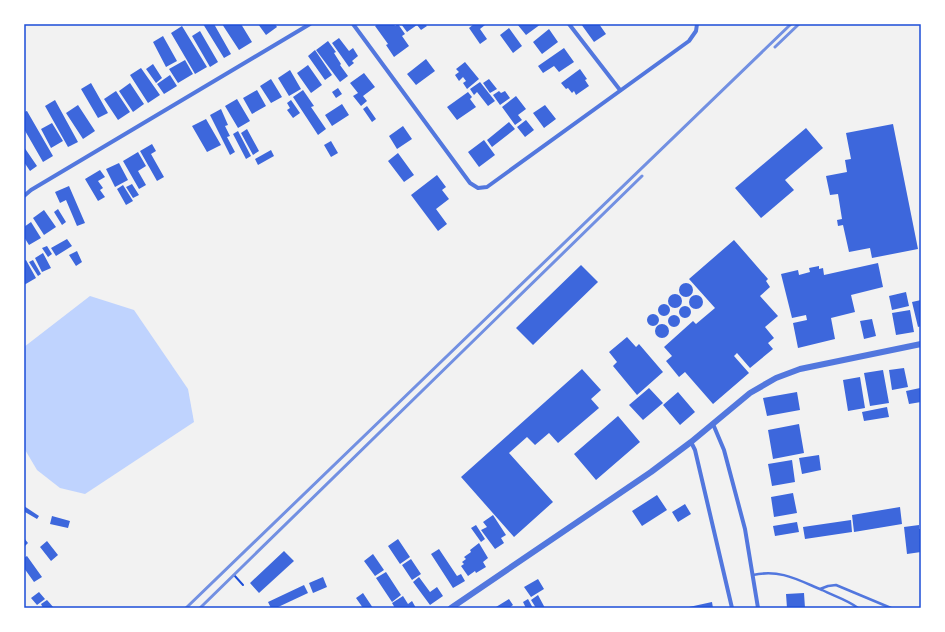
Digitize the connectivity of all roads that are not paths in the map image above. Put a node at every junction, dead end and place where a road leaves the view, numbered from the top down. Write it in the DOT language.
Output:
graph roads {
  1 [pos="310,24"];
  2 [pos="354,24"];
  3 [pos="569,24"];
  4 [pos="697,24"];
  5 [pos="620,90"];
  6 [pos="24,196"];
  7 [pos="921,344"];
  8 [pos="713,424"];
  9 [pos="691,442"];
  10 [pos="753,576"];
  11 [pos="820,589"];
  12 [pos="452,608"];
  13 [pos="732,608"];
  14 [pos="758,608"];
  15 [pos="858,608"];
  16 [pos="891,608"];
  1 -- 6 [label="street"];
  2 -- 5 [label="street"];
  3 -- 5 [label="street"];
  4 -- 5 [label="street"];
  7 -- 8 [label="street"];
  8 -- 9 [label="street"];
  8 -- 10 [label="street"];
  9 -- 12 [label="street"];
  9 -- 13 [label="street"];
  10 -- 11 [label="lane"];
  10 -- 14 [label="street"];
  11 -- 15 [label="lane"];
  11 -- 16 [label="lane"];
}
